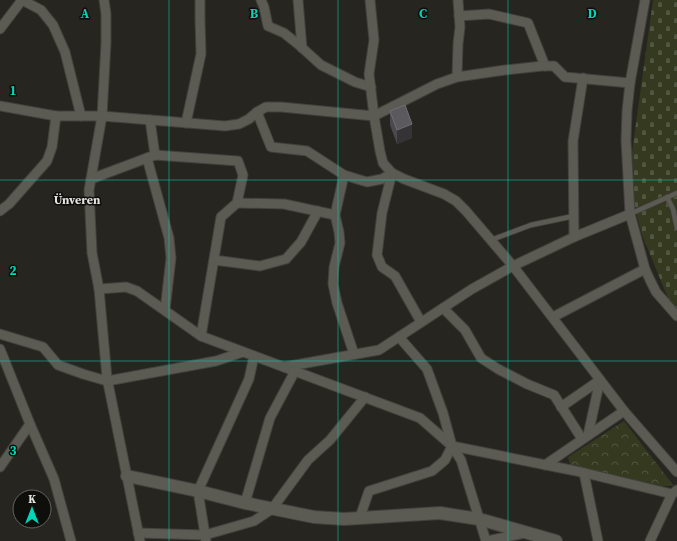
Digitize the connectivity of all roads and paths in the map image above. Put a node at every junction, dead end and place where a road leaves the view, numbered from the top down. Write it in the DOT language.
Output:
graph roads {
  1 [pos="22,0"];
  2 [pos="104,0"];
  3 [pos="200,0"];
  4 [pos="261,0"];
  5 [pos="298,0"];
  6 [pos="370,0"];
  7 [pos="458,0"];
  8 [pos="645,0"];
  9 [pos="459,16"];
  10 [pos="0,29"];
  11 [pos="302,48"];
  12 [pos="545,66"];
  13 [pos="457,77"];
  14 [pos="583,78"];
  15 [pos="630,83"];
  16 [pos="371,87"];
  17 [pos="0,106"];
  18 [pos="257,112"];
  19 [pos="56,116"];
  20 [pos="81,116"];
  21 [pos="102,116"];
  22 [pos="374,116"];
  23 [pos="150,120"];
  24 [pos="186,123"];
  25 [pos="151,156"];
  26 [pos="392,173"];
  27 [pos="344,175"];
  28 [pos="91,179"];
  29 [pos="677,193"];
  30 [pos="667,197"];
  31 [pos="237,203"];
  32 [pos="0,211"];
  33 [pos="318,211"];
  34 [pos="630,214"];
  35 [pos="335,215"];
  36 [pos="574,216"];
  37 [pos="677,228"];
  38 [pos="574,237"];
  39 [pos="491,240"];
  40 [pos="214,260"];
  41 [pos="513,266"];
  42 [pos="645,269"];
  43 [pos="99,289"];
  44 [pos="443,308"];
  45 [pos="165,310"];
  46 [pos="677,316"];
  47 [pos="553,317"];
  48 [pos="421,322"];
  49 [pos="0,334"];
  50 [pos="201,336"];
  51 [pos="399,337"];
  52 [pos="0,349"];
  53 [pos="243,352"];
  54 [pos="354,354"];
  55 [pos="254,356"];
  56 [pos="283,367"];
  57 [pos="295,371"];
  58 [pos="600,380"];
  59 [pos="108,381"];
  60 [pos="365,397"];
  61 [pos="561,407"];
  62 [pos="624,411"];
  63 [pos="30,424"];
  64 [pos="585,437"];
  65 [pos="452,446"];
  66 [pos="545,465"];
  67 [pos="0,467"];
  68 [pos="677,472"];
  69 [pos="584,473"];
  70 [pos="127,476"];
  71 [pos="198,491"];
  72 [pos="675,492"];
  73 [pos="244,504"];
  74 [pos="272,509"];
  75 [pos="360,517"];
  76 [pos="479,519"];
  77 [pos="526,532"];
  78 [pos="139,537"];
  79 [pos="205,538"];
  80 [pos="71,541"];
  81 [pos="487,541"];
  82 [pos="556,541"];
  83 [pos="598,541"];
  84 [pos="650,541"];
  1 -- 10 [label="street"];
  1 -- 20 [label="street"];
  2 -- 21 [label="street"];
  3 -- 24 [label="street"];
  4 -- 11 [label="street"];
  5 -- 11 [label="street"];
  6 -- 16 [label="street"];
  7 -- 9 [label="street"];
  8 -- 15 [label="street"];
  9 -- 12 [label="street"];
  9 -- 13 [label="street"];
  11 -- 16 [label="street"];
  12 -- 13 [label="street"];
  12 -- 14 [label="street"];
  13 -- 22 [label="street"];
  14 -- 15 [label="street"];
  14 -- 36 [label="street"];
  15 -- 34 [label="street"];
  16 -- 22 [label="street"];
  17 -- 19 [label="street"];
  18 -- 22 [label="street"];
  18 -- 24 [label="street"];
  18 -- 27 [label="street"];
  19 -- 20 [label="street"];
  19 -- 32 [label="street"];
  20 -- 21 [label="street"];
  21 -- 23 [label="street"];
  21 -- 28 [label="street"];
  22 -- 26 [label="street"];
  23 -- 24 [label="street"];
  23 -- 25 [label="street"];
  25 -- 28 [label="street"];
  25 -- 31 [label="street"];
  25 -- 45 [label="street"];
  26 -- 27 [label="street"];
  26 -- 39 [label="street"];
  26 -- 48 [label="street"];
  27 -- 35 [label="street"];
  28 -- 43 [label="street"];
  29 -- 30 [label="lane"];
  30 -- 34 [label="lane"];
  30 -- 37 [label="lane"];
  31 -- 33 [label="street"];
  31 -- 40 [label="street"];
  33 -- 35 [label="street"];
  33 -- 40 [label="street"];
  34 -- 38 [label="street"];
  34 -- 42 [label="street"];
  35 -- 54 [label="street"];
  36 -- 38 [label="street"];
  36 -- 39 [label="lane"];
  38 -- 41 [label="street"];
  39 -- 41 [label="street"];
  40 -- 50 [label="street"];
  41 -- 44 [label="street"];
  41 -- 47 [label="street"];
  42 -- 46 [label="street"];
  42 -- 47 [label="street"];
  43 -- 45 [label="street"];
  43 -- 59 [label="street"];
  44 -- 48 [label="street"];
  44 -- 61 [label="street"];
  45 -- 50 [label="street"];
  47 -- 58 [label="street"];
  48 -- 51 [label="street"];
  49 -- 59 [label="street"];
  50 -- 53 [label="street"];
  51 -- 54 [label="street"];
  51 -- 65 [label="street"];
  52 -- 63 [label="street"];
  53 -- 55 [label="street"];
  53 -- 59 [label="street"];
  54 -- 56 [label="street"];
  55 -- 56 [label="street"];
  55 -- 71 [label="street"];
  56 -- 57 [label="street"];
  57 -- 60 [label="street"];
  57 -- 73 [label="street"];
  58 -- 61 [label="street"];
  58 -- 62 [label="street"];
  58 -- 64 [label="street"];
  59 -- 70 [label="street"];
  60 -- 65 [label="street"];
  60 -- 74 [label="street"];
  61 -- 64 [label="street"];
  62 -- 64 [label="street"];
  62 -- 68 [label="street"];
  63 -- 67 [label="street"];
  63 -- 80 [label="street"];
  64 -- 66 [label="street"];
  65 -- 66 [label="street"];
  65 -- 75 [label="street"];
  65 -- 76 [label="street"];
  66 -- 69 [label="street"];
  69 -- 72 [label="street"];
  69 -- 83 [label="street"];
  70 -- 71 [label="street"];
  70 -- 78 [label="street"];
  71 -- 73 [label="street"];
  71 -- 79 [label="street"];
  72 -- 84 [label="street"];
  73 -- 74 [label="street"];
  74 -- 75 [label="street"];
  74 -- 79 [label="street"];
  75 -- 76 [label="street"];
  76 -- 77 [label="street"];
  76 -- 81 [label="street"];
  77 -- 81 [label="street"];
  77 -- 82 [label="street"];
  78 -- 79 [label="street"];
}
